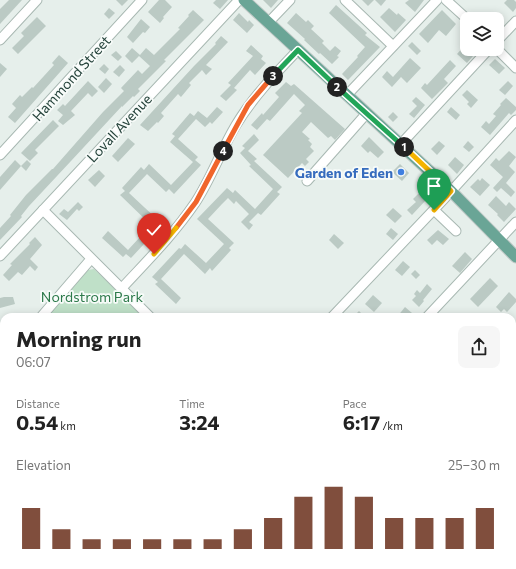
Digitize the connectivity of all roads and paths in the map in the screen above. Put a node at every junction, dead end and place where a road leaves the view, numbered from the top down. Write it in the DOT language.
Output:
graph roads {
  1 [pos="37,0"];
  2 [pos="142,0"];
  3 [pos="238,0"];
  4 [pos="244,0"];
  5 [pos="290,0"];
  6 [pos="344,0"];
  7 [pos="437,0"];
  8 [pos="446,0"];
  9 [pos="460,13"];
  10 [pos="516,21"];
  11 [pos="268,23"];
  12 [pos="504,34"];
  13 [pos="0,40"];
  14 [pos="393,46"];
  15 [pos="298,50"];
  16 [pos="483,56"];
  17 [pos="504,56"];
  18 [pos="516,68"];
  19 [pos="347,95"];
  20 [pos="367,113"];
  21 [pos="516,120"];
  22 [pos="401,144"];
  23 [pos="0,155"];
  24 [pos="307,181"];
  25 [pos="451,191"];
  26 [pos="43,210"];
  27 [pos="434,210"];
  28 [pos="516,222"];
  29 [pos="456,231"];
  30 [pos="499,240"];
  31 [pos="0,256"];
  32 [pos="516,257"];
  33 [pos="91,259"];
  34 [pos="122,288"];
  35 [pos="44,313"];
  36 [pos="146,313"];
  37 [pos="336,313"];
  38 [pos="431,313"];
  1 -- 13 [label="street"];
  2 -- 23 [label="street, Hammond Street"];
  3 -- 26 [label="street, Lovall Avenue"];
  4 -- 11 [label="main road"];
  5 -- 11 [label="street"];
  6 -- 14 [label="street"];
  7 -- 14 [label="street"];
  8 -- 9 [label="street"];
  10 -- 12 [label="street"];
  11 -- 15 [label="main road"];
  14 -- 19 [label="street"];
  15 -- 19 [label="main road"];
  15 -- 34 [label="street"];
  16 -- 22 [label="street"];
  17 -- 18 [label="street"];
  19 -- 20 [label="main road"];
  20 -- 22 [label="main road"];
  20 -- 24 [label="street"];
  21 -- 25 [label="street"];
  22 -- 25 [label="main road"];
  25 -- 27 [label="street"];
  25 -- 30 [label="main road"];
  26 -- 31 [label="street, Lovall Avenue"];
  26 -- 33 [label="street"];
  27 -- 29 [label="street"];
  27 -- 37 [label="street"];
  28 -- 30 [label="street"];
  30 -- 32 [label="main road"];
  30 -- 38 [label="street"];
  33 -- 34 [label="street"];
  33 -- 35 [label="street"];
  34 -- 36 [label="street"];
}
